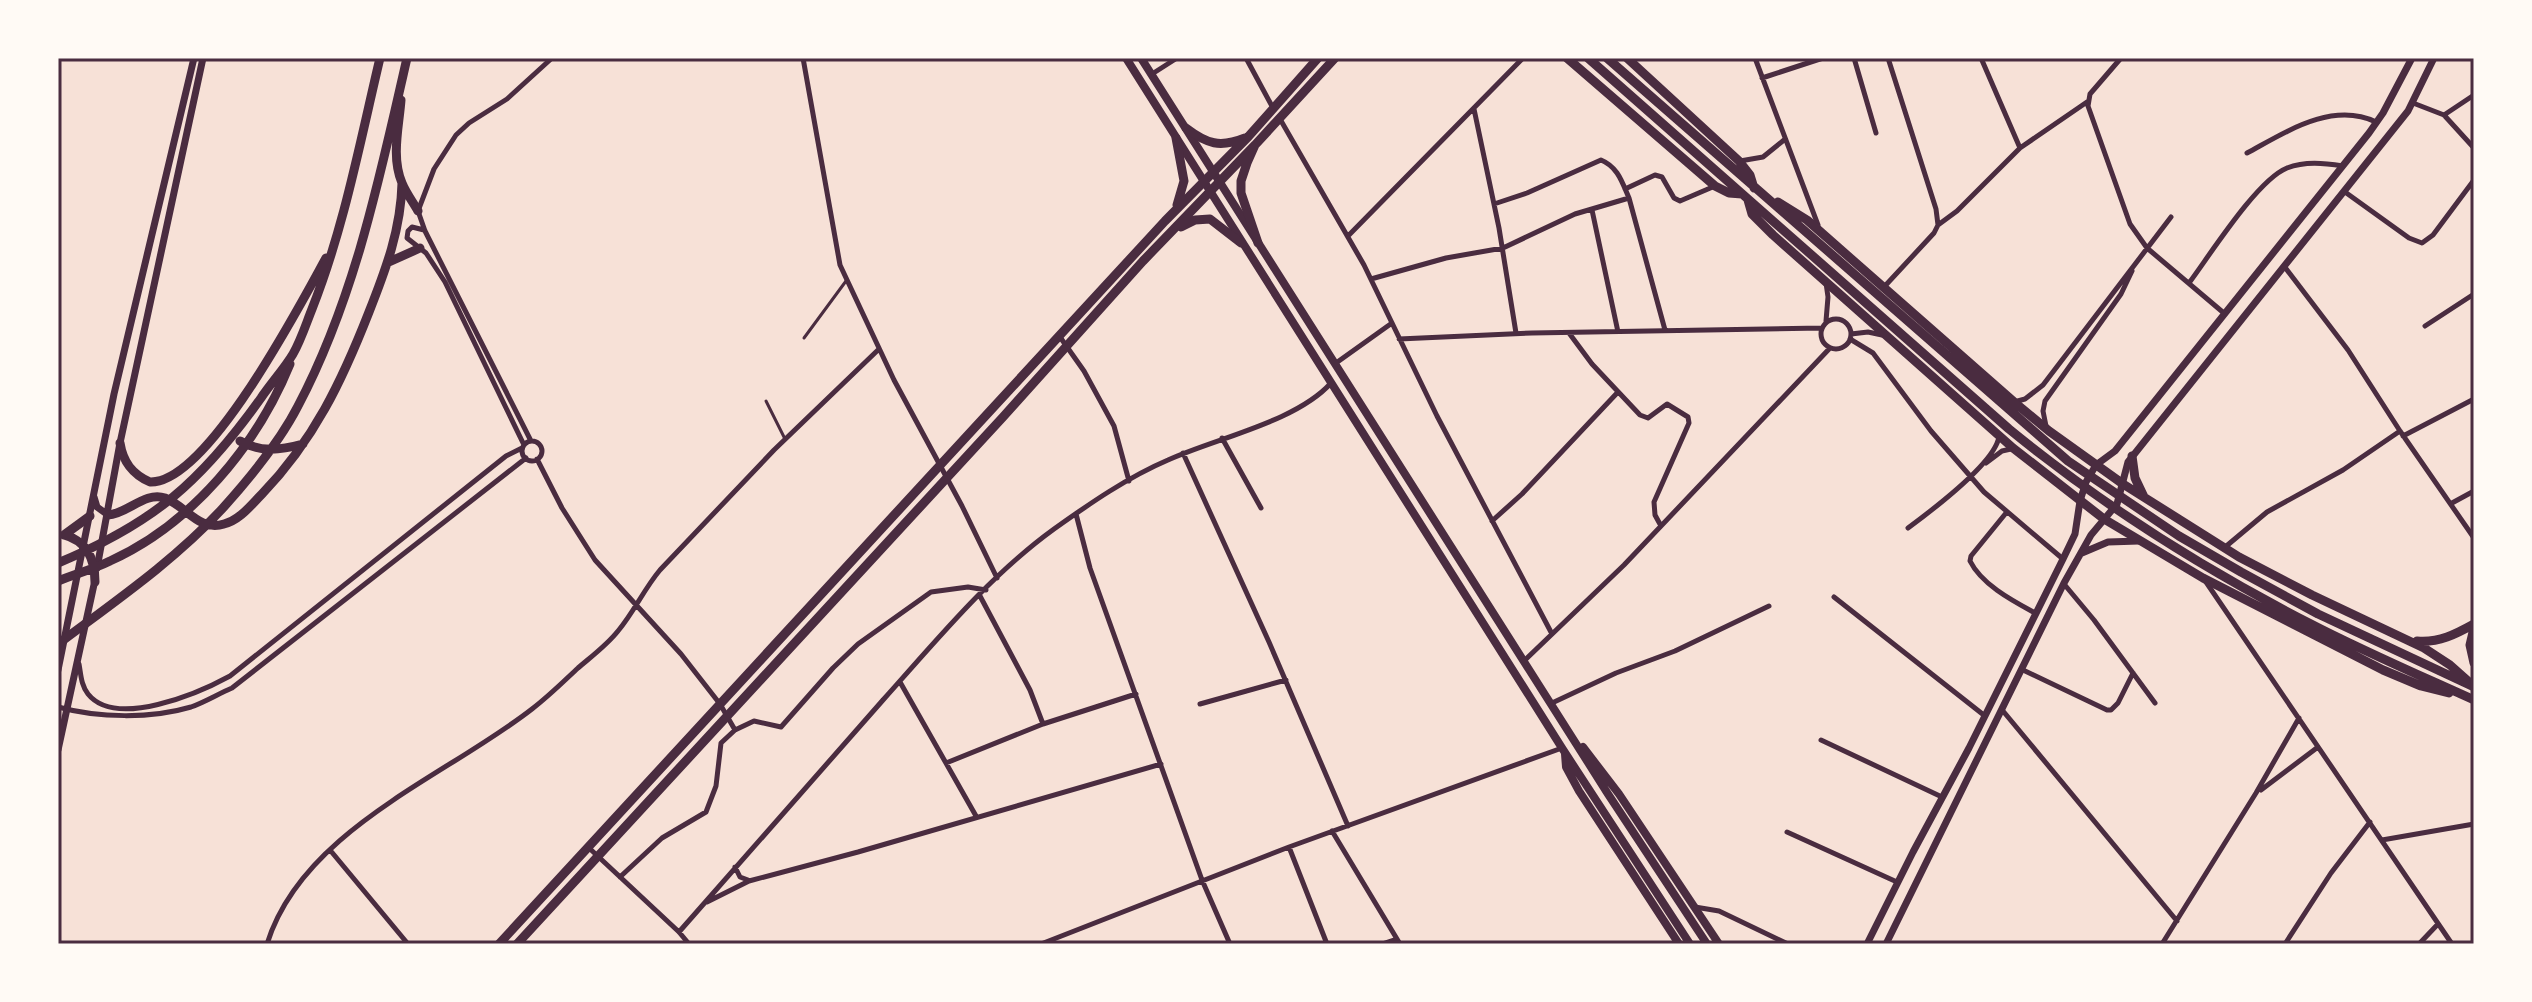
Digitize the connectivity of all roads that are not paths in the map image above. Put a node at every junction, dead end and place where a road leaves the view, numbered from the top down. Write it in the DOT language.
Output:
graph roads {
  1 [pos="194,58"];
  2 [pos="203,58"];
  3 [pos="380,58"];
  4 [pos="407,58"];
  5 [pos="552,58"];
  6 [pos="803,58"];
  7 [pos="1126,58"];
  8 [pos="1141,58"];
  9 [pos="1177,58"];
  10 [pos="1246,58"];
  11 [pos="1318,58"];
  12 [pos="1335,58"];
  13 [pos="1523,58"];
  14 [pos="1567,58"];
  15 [pos="1588,58"];
  16 [pos="1607,58"];
  17 [pos="1627,58"];
  18 [pos="1755,58"];
  19 [pos="1823,58"];
  20 [pos="1854,58"];
  21 [pos="1888,58"];
  22 [pos="1981,58"];
  23 [pos="2120,58"];
  24 [pos="2412,58"];
  25 [pos="2434,58"];
  26 [pos="1151,75"];
  27 [pos="1762,78"];
  28 [pos="402,80"];
  29 [pos="2474,95"];
  30 [pos="2088,102"];
  31 [pos="2413,103"];
  32 [pos="1274,109"];
  33 [pos="1474,109"];
  34 [pos="2444,115"];
  35 [pos="1280,119"];
  36 [pos="2377,122"];
  37 [pos="1186,128"];
  38 [pos="1876,133"];
  39 [pos="1176,138"];
  40 [pos="1784,140"];
  41 [pos="1252,141"];
  42 [pos="2020,148"];
  43 [pos="2474,148"];
  44 [pos="2247,153"];
  45 [pos="1739,161"];
  46 [pos="2344,166"];
  47 [pos="1215,171"];
  48 [pos="2474,180"];
  49 [pos="1221,182"];
  50 [pos="402,183"];
  51 [pos="1202,183"];
  52 [pos="1715,186"];
  53 [pos="1754,188"];
  54 [pos="1625,189"];
  55 [pos="2345,192"];
  56 [pos="1210,194"];
  57 [pos="1745,197"];
  58 [pos="1629,198"];
  59 [pos="1771,200"];
  60 [pos="1494,204"];
  61 [pos="1592,210"];
  62 [pos="418,211"];
  63 [pos="2171,217"];
  64 [pos="1165,221"];
  65 [pos="1938,225"];
  66 [pos="1174,230"];
  67 [pos="425,231"];
  68 [pos="1821,232"];
  69 [pos="1348,236"];
  70 [pos="337,238"];
  71 [pos="1241,243"];
  72 [pos="1258,243"];
  73 [pos="420,248"];
  74 [pos="1503,248"];
  75 [pos="2147,248"];
  76 [pos="389,262"];
  77 [pos="2284,266"];
  78 [pos="2132,270"];
  79 [pos="1371,279"];
  80 [pos="846,281"];
  81 [pos="1825,282"];
  82 [pos="2189,283"];
  83 [pos="1884,288"];
  84 [pos="2474,294"];
  85 [pos="2106,302"];
  86 [pos="2225,314"];
  87 [pos="1392,323"];
  88 [pos="1824,325"];
  89 [pos="2425,326"];
  90 [pos="1665,330"];
  91 [pos="1618,332"];
  92 [pos="1516,333"];
  93 [pos="1569,333"];
  94 [pos="1886,336"];
  95 [pos="1060,337"];
  96 [pos="1851,337"];
  97 [pos="2090,337"];
  98 [pos="804,338"];
  99 [pos="1399,339"];
  100 [pos="1067,346"];
  101 [pos="1830,348"];
  102 [pos="879,349"];
  103 [pos="294,353"];
  104 [pos="1336,363"];
  105 [pos="2050,376"];
  106 [pos="2058,382"];
  107 [pos="1331,383"];
  108 [pos="1618,392"];
  109 [pos="2474,399"];
  110 [pos="766,401"];
  111 [pos="2014,402"];
  112 [pos="226,423"];
  113 [pos="2049,431"];
  114 [pos="2402,434"];
  115 [pos="1999,436"];
  116 [pos="1222,438"];
  117 [pos="785,439"];
  118 [pos="531,441"];
  119 [pos="120,443"];
  120 [pos="304,444"];
  121 [pos="523,446"];
  122 [pos="2013,448"];
  123 [pos="1183,453"];
  124 [pos="2132,456"];
  125 [pos="526,458"];
  126 [pos="537,459"];
  127 [pos="940,465"];
  128 [pos="2096,465"];
  129 [pos="1969,476"];
  130 [pos="947,477"];
  131 [pos="1129,481"];
  132 [pos="156,483"];
  133 [pos="2123,484"];
  134 [pos="2474,491"];
  135 [pos="94,495"];
  136 [pos="157,497"];
  137 [pos="2145,500"];
  138 [pos="2080,501"];
  139 [pos="2452,503"];
  140 [pos="1261,508"];
  141 [pos="2006,513"];
  142 [pos="1076,514"];
  143 [pos="108,515"];
  144 [pos="90,516"];
  145 [pos="2104,519"];
  146 [pos="1492,521"];
  147 [pos="1661,526"];
  148 [pos="2076,527"];
  149 [pos="1908,528"];
  150 [pos="2091,535"];
  151 [pos="61,536"];
  152 [pos="2474,538"];
  153 [pos="2139,541"];
  154 [pos="84,546"];
  155 [pos="2223,549"];
  156 [pos="2080,554"];
  157 [pos="2063,559"];
  158 [pos="58,563"];
  159 [pos="997,578"];
  160 [pos="2203,578"];
  161 [pos="58,581"];
  162 [pos="95,582"];
  163 [pos="2064,583"];
  164 [pos="986,590"];
  165 [pos="980,596"];
  166 [pos="1834,597"];
  167 [pos="636,604"];
  168 [pos="1769,606"];
  169 [pos="2035,613"];
  170 [pos="2474,626"];
  171 [pos="1552,634"];
  172 [pos="2410,641"];
  173 [pos="58,644"];
  174 [pos="1524,661"];
  175 [pos="79,663"];
  176 [pos="2474,663"];
  177 [pos="58,670"];
  178 [pos="2023,670"];
  179 [pos="2133,673"];
  180 [pos="1286,680"];
  181 [pos="900,682"];
  182 [pos="2474,687"];
  183 [pos="1136,694"];
  184 [pos="2469,698"];
  185 [pos="1552,703"];
  186 [pos="2155,703"];
  187 [pos="720,704"];
  188 [pos="1200,704"];
  189 [pos="58,707"];
  190 [pos="68,710"];
  191 [pos="2003,711"];
  192 [pos="728,716"];
  193 [pos="1985,717"];
  194 [pos="2299,718"];
  195 [pos="1043,724"];
  196 [pos="735,730"];
  197 [pos="1570,734"];
  198 [pos="1821,740"];
  199 [pos="2318,747"];
  200 [pos="58,750"];
  201 [pos="1564,751"];
  202 [pos="946,763"];
  203 [pos="1161,764"];
  204 [pos="2256,793"];
  205 [pos="1943,797"];
  206 [pos="976,816"];
  207 [pos="2370,822"];
  208 [pos="2474,824"];
  209 [pos="1348,826"];
  210 [pos="1332,831"];
  211 [pos="1787,832"];
  212 [pos="2382,840"];
  213 [pos="587,846"];
  214 [pos="1289,847"];
  215 [pos="330,850"];
  216 [pos="598,856"];
  217 [pos="735,867"];
  218 [pos="620,877"];
  219 [pos="1202,880"];
  220 [pos="749,881"];
  221 [pos="1897,882"];
  222 [pos="703,905"];
  223 [pos="1695,907"];
  224 [pos="2177,921"];
  225 [pos="2438,924"];
  226 [pos="679,932"];
  227 [pos="1398,941"];
  228 [pos="1888,941"];
  229 [pos="267,944"];
  230 [pos="408,944"];
  231 [pos="499,944"];
  232 [pos="517,944"];
  233 [pos="689,944"];
  234 [pos="1041,944"];
  235 [pos="1230,944"];
  236 [pos="1327,944"];
  237 [pos="1382,944"];
  238 [pos="1679,944"];
  239 [pos="1690,944"];
  240 [pos="1707,944"];
  241 [pos="1719,944"];
  242 [pos="1788,944"];
  243 [pos="1867,944"];
  244 [pos="1897,944"];
  245 [pos="2162,944"];
  246 [pos="2285,944"];
  247 [pos="2419,944"];
  248 [pos="2452,944"];
  1 -- 135 [label="main road"];
  2 -- 119 [label="main road"];
  3 -- 70 [label="highway"];
  4 -- 28 [label="highway"];
  5 -- 62 [label="street"];
  6 -- 80 [label="street"];
  7 -- 39 [label="main road"];
  8 -- 26 [label="main road"];
  9 -- 26 [label="street"];
  10 -- 32 [label="street"];
  11 -- 32 [label="highway"];
  12 -- 35 [label="highway"];
  13 -- 33 [label="street"];
  14 -- 52 [label="highway"];
  15 -- 57 [label="highway"];
  16 -- 53 [label="highway"];
  17 -- 45 [label="highway"];
  18 -- 27 [label="street"];
  19 -- 27 [label="street"];
  20 -- 38 [label="street"];
  21 -- 65 [label="street"];
  22 -- 42 [label="street"];
  23 -- 30 [label="street"];
  24 -- 36 [label="main road"];
  25 -- 31 [label="main road"];
  26 -- 37 [label="main road"];
  27 -- 40 [label="street"];
  28 -- 50 [label="highway"];
  28 -- 173 [label="highway"];
  29 -- 34 [label="street"];
  30 -- 42 [label="street"];
  30 -- 75 [label="street"];
  31 -- 34 [label="street"];
  31 -- 55 [label="main road"];
  32 -- 41 [label="highway"];
  33 -- 60 [label="street"];
  33 -- 69 [label="street"];
  34 -- 43 [label="street"];
  35 -- 41 [label="highway"];
  35 -- 69 [label="street"];
  36 -- 44 [label="street"];
  36 -- 46 [label="main road"];
  37 -- 41 [label="highway"];
  37 -- 47 [label="main road"];
  39 -- 51 [label="main road"];
  39 -- 64 [label="highway"];
  40 -- 45 [label="street"];
  40 -- 68 [label="street"];
  41 -- 47 [label="highway"];
  41 -- 49 [label="highway"];
  41 -- 72 [label="highway"];
  42 -- 65 [label="street"];
  45 -- 53 [label="highway"];
  46 -- 82 [label="street"];
  46 -- 86 [label="main road"];
  47 -- 49 [label="main road"];
  47 -- 51 [label="highway"];
  48 -- 55 [label="street"];
  49 -- 56 [label="highway"];
  49 -- 72 [label="main road"];
  50 -- 62 [label="highway"];
  50 -- 76 [label="highway"];
  51 -- 56 [label="main road"];
  51 -- 64 [label="highway"];
  52 -- 54 [label="street"];
  52 -- 57 [label="highway"];
  53 -- 59 [label="highway"];
  54 -- 58 [label="street"];
  54 -- 60 [label="street"];
  55 -- 77 [label="main road"];
  56 -- 66 [label="highway"];
  56 -- 71 [label="main road"];
  57 -- 81 [label="highway"];
  57 -- 184 [label="highway"];
  58 -- 61 [label="street"];
  58 -- 90 [label="street"];
  59 -- 68 [label="highway"];
  59 -- 182 [label="highway"];
  60 -- 74 [label="street"];
  61 -- 74 [label="street"];
  61 -- 91 [label="street"];
  62 -- 67 [label="street"];
  63 -- 75 [label="street"];
  64 -- 95 [label="highway"];
  65 -- 83 [label="street"];
  66 -- 71 [label="highway"];
  66 -- 100 [label="highway"];
  67 -- 73 [label="street"];
  67 -- 118 [label="street"];
  68 -- 83 [label="highway"];
  69 -- 79 [label="street"];
  70 -- 103 [label="highway"];
  70 -- 112 [label="highway"];
  71 -- 107 [label="main road"];
  72 -- 104 [label="main road"];
  73 -- 76 [label="highway"];
  73 -- 121 [label="street"];
  74 -- 79 [label="street"];
  74 -- 92 [label="street"];
  75 -- 78 [label="street"];
  75 -- 82 [label="street"];
  76 -- 120 [label="highway"];
  77 -- 114 [label="street"];
  77 -- 124 [label="main road"];
  78 -- 85 [label="street"];
  78 -- 97 [label="street"];
  79 -- 87 [label="street"];
  80 -- 98 [label="lane"];
  80 -- 102 [label="street"];
  81 -- 88 [label="street"];
  81 -- 94 [label="highway"];
  82 -- 86 [label="street"];
  83 -- 111 [label="highway"];
  84 -- 89 [label="street"];
  85 -- 97 [label="street"];
  85 -- 105 [label="street"];
  86 -- 128 [label="main road"];
  87 -- 99 [label="street"];
  87 -- 104 [label="street"];
  88 -- 90 [label="street"];
  88 -- 96 [label="street"];
  88 -- 101 [label="street"];
  90 -- 91 [label="street"];
  91 -- 93 [label="street"];
  92 -- 93 [label="street"];
  92 -- 99 [label="street"];
  93 -- 108 [label="street"];
  94 -- 96 [label="street"];
  94 -- 115 [label="highway"];
  95 -- 100 [label="street"];
  95 -- 127 [label="highway"];
  96 -- 101 [label="street"];
  96 -- 129 [label="street"];
  97 -- 106 [label="street"];
  99 -- 146 [label="street"];
  100 -- 130 [label="highway"];
  100 -- 131 [label="street"];
  101 -- 147 [label="street"];
  102 -- 117 [label="street"];
  102 -- 127 [label="street"];
  103 -- 158 [label="highway"];
  103 -- 161 [label="highway"];
  104 -- 174 [label="main road"];
  105 -- 106 [label="street"];
  105 -- 111 [label="street"];
  106 -- 113 [label="street"];
  107 -- 116 [label="street"];
  107 -- 201 [label="main road"];
  108 -- 146 [label="street"];
  108 -- 147 [label="street"];
  109 -- 114 [label="street"];
  110 -- 117 [label="lane"];
  111 -- 113 [label="highway"];
  112 -- 120 [label="highway"];
  112 -- 132 [label="highway"];
  113 -- 128 [label="highway"];
  114 -- 139 [label="street"];
  114 -- 155 [label="street"];
  115 -- 122 [label="highway"];
  115 -- 129 [label="street"];
  116 -- 123 [label="street"];
  116 -- 140 [label="street"];
  117 -- 167 [label="street"];
  118 -- 121 [label="street"];
  118 -- 126 [label="street"];
  119 -- 132 [label="highway"];
  119 -- 143 [label="main road"];
  120 -- 136 [label="highway"];
  121 -- 125 [label="street"];
  121 -- 175 [label="street"];
  122 -- 129 [label="street"];
  122 -- 138 [label="highway"];
  123 -- 131 [label="street"];
  123 -- 180 [label="street"];
  124 -- 133 [label="main road"];
  124 -- 137 [label="highway"];
  125 -- 126 [label="street"];
  125 -- 190 [label="street"];
  126 -- 167 [label="street"];
  127 -- 130 [label="street"];
  127 -- 187 [label="highway"];
  128 -- 133 [label="highway"];
  128 -- 138 [label="main road"];
  129 -- 141 [label="street"];
  129 -- 149 [label="street"];
  130 -- 159 [label="street"];
  130 -- 192 [label="highway"];
  131 -- 142 [label="street"];
  132 -- 136 [label="highway"];
  133 -- 137 [label="highway"];
  133 -- 145 [label="main road"];
  134 -- 139 [label="street"];
  135 -- 143 [label="main road"];
  135 -- 144 [label="main road"];
  136 -- 143 [label="highway"];
  137 -- 155 [label="highway"];
  138 -- 145 [label="highway"];
  138 -- 148 [label="main road"];
  139 -- 152 [label="street"];
  141 -- 157 [label="street"];
  141 -- 169 [label="street"];
  142 -- 159 [label="street"];
  142 -- 183 [label="street"];
  143 -- 162 [label="main road"];
  144 -- 151 [label="highway"];
  144 -- 154 [label="main road"];
  145 -- 150 [label="main road"];
  145 -- 153 [label="highway"];
  146 -- 171 [label="street"];
  147 -- 171 [label="street"];
  148 -- 150 [label="main road"];
  148 -- 157 [label="main road"];
  150 -- 156 [label="main road"];
  151 -- 154 [label="highway"];
  153 -- 156 [label="main road"];
  153 -- 160 [label="highway"];
  154 -- 162 [label="highway"];
  154 -- 177 [label="main road"];
  155 -- 172 [label="highway"];
  156 -- 163 [label="main road"];
  157 -- 169 [label="main road"];
  159 -- 164 [label="street"];
  160 -- 184 [label="highway"];
  160 -- 194 [label="street"];
  162 -- 175 [label="main road"];
  163 -- 178 [label="main road"];
  163 -- 179 [label="street"];
  164 -- 165 [label="street"];
  164 -- 196 [label="street"];
  165 -- 181 [label="street"];
  165 -- 195 [label="street"];
  166 -- 193 [label="street"];
  167 -- 187 [label="street"];
  167 -- 215 [label="street"];
  168 -- 185 [label="street"];
  169 -- 193 [label="main road"];
  170 -- 172 [label="highway"];
  170 -- 176 [label="highway"];
  171 -- 174 [label="street"];
  172 -- 182 [label="highway"];
  174 -- 185 [label="main road"];
  175 -- 190 [label="main road"];
  178 -- 179 [label="street"];
  178 -- 191 [label="main road"];
  179 -- 186 [label="street"];
  180 -- 188 [label="street"];
  180 -- 209 [label="street"];
  181 -- 202 [label="street"];
  181 -- 217 [label="street"];
  183 -- 195 [label="street"];
  183 -- 203 [label="street"];
  185 -- 197 [label="main road"];
  187 -- 192 [label="street"];
  187 -- 213 [label="highway"];
  189 -- 190 [label="street"];
  190 -- 200 [label="main road"];
  191 -- 224 [label="street"];
  191 -- 228 [label="main road"];
  192 -- 196 [label="street"];
  192 -- 216 [label="highway"];
  193 -- 205 [label="main road"];
  194 -- 199 [label="street"];
  194 -- 204 [label="street"];
  195 -- 202 [label="street"];
  196 -- 218 [label="street"];
  197 -- 223 [label="main road"];
  197 -- 240 [label="main road"];
  198 -- 205 [label="street"];
  199 -- 204 [label="street"];
  199 -- 207 [label="street"];
  201 -- 209 [label="street"];
  201 -- 238 [label="main road"];
  201 -- 239 [label="main road"];
  202 -- 206 [label="street"];
  203 -- 206 [label="street"];
  203 -- 219 [label="street"];
  204 -- 224 [label="street"];
  205 -- 221 [label="main road"];
  206 -- 220 [label="street"];
  207 -- 212 [label="street"];
  207 -- 246 [label="street"];
  208 -- 212 [label="street"];
  209 -- 210 [label="street"];
  210 -- 214 [label="street"];
  210 -- 227 [label="street"];
  211 -- 221 [label="street"];
  212 -- 225 [label="street"];
  213 -- 216 [label="street"];
  213 -- 231 [label="highway"];
  214 -- 219 [label="street"];
  214 -- 236 [label="street"];
  215 -- 229 [label="street"];
  215 -- 230 [label="street"];
  216 -- 218 [label="street"];
  216 -- 232 [label="highway"];
  217 -- 220 [label="street"];
  217 -- 222 [label="street"];
  218 -- 226 [label="street"];
  219 -- 234 [label="street"];
  219 -- 235 [label="street"];
  220 -- 222 [label="street"];
  221 -- 243 [label="main road"];
  222 -- 226 [label="street"];
  223 -- 241 [label="main road"];
  223 -- 242 [label="street"];
  224 -- 245 [label="street"];
  225 -- 247 [label="street"];
  225 -- 248 [label="street"];
  226 -- 233 [label="street"];
  227 -- 237 [label="street"];
  228 -- 244 [label="street"];
}
